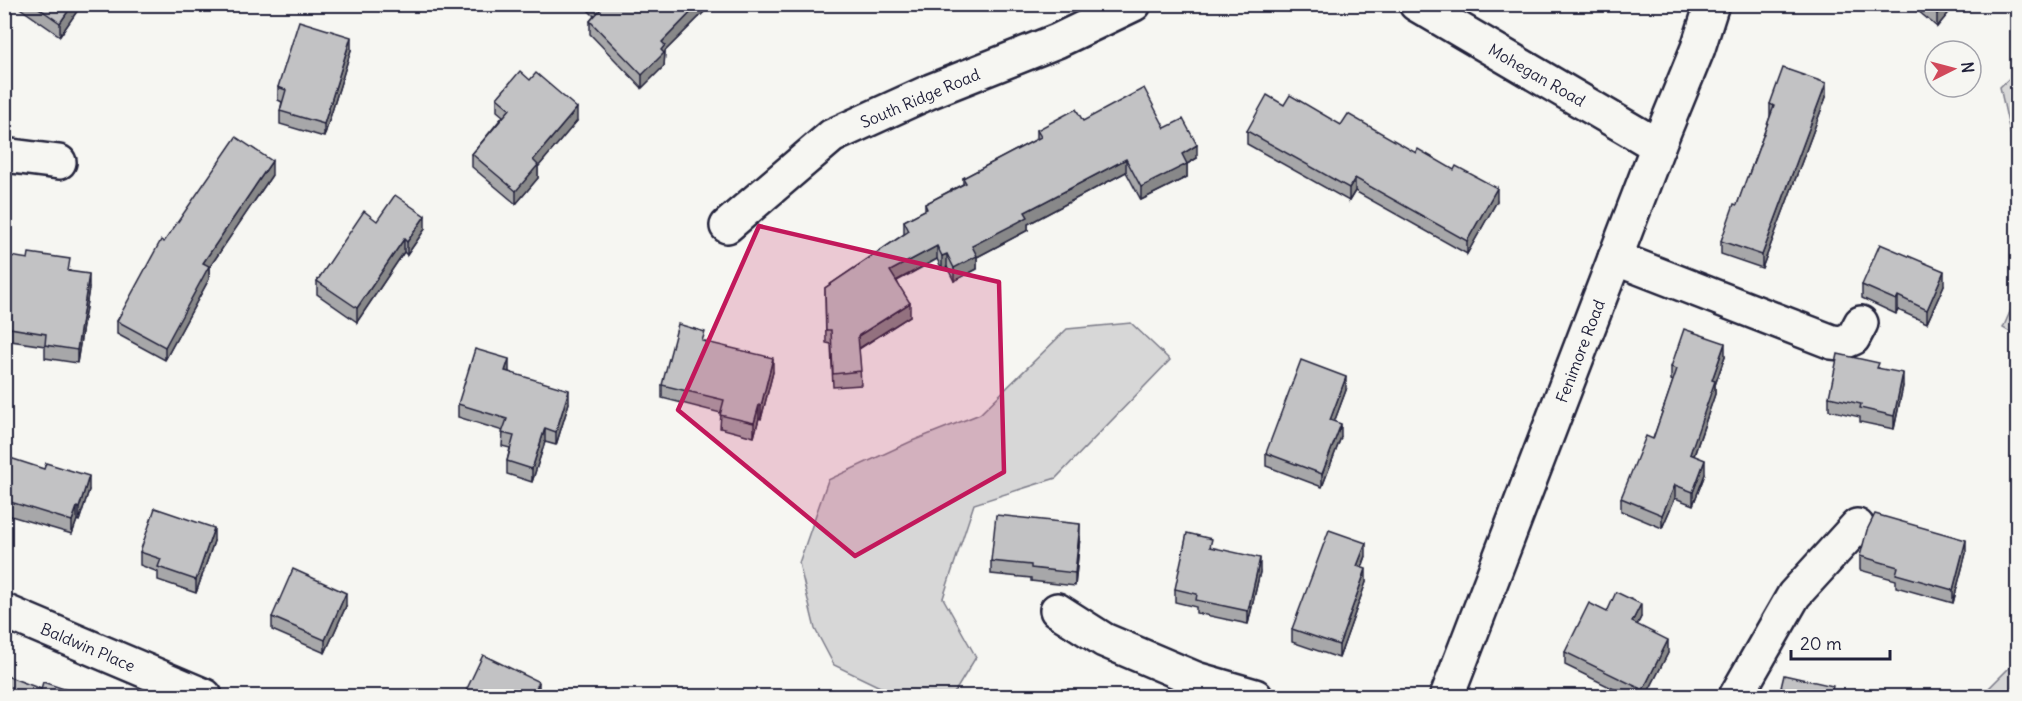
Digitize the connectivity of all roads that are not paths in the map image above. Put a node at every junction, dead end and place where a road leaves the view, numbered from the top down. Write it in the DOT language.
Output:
graph roads {
  1 [pos="1134,4"];
  2 [pos="1416,4"];
  3 [pos="1712,4"];
  4 [pos="1658,146"];
  5 [pos="4,155"];
  6 [pos="59,162"];
  7 [pos="727,225"];
  8 [pos="1615,258"];
  9 [pos="1861,323"];
  10 [pos="1857,526"];
  11 [pos="1057,610"];
  12 [pos="4,611"];
  13 [pos="205,696"];
  14 [pos="1254,696"];
  15 [pos="1447,696"];
  16 [pos="1736,696"];
  1 -- 7 [label="street, South Ridge Road"];
  2 -- 4 [label="street, Mohegan Road"];
  3 -- 4 [label="street, Fenimore Road"];
  4 -- 8 [label="street, Fenimore Road"];
  5 -- 6 [label="street"];
  8 -- 9 [label="street"];
  8 -- 15 [label="street, Fenimore Road"];
  10 -- 16 [label="street"];
  11 -- 14 [label="street"];
  12 -- 13 [label="street, Baldwin Place"];
}
